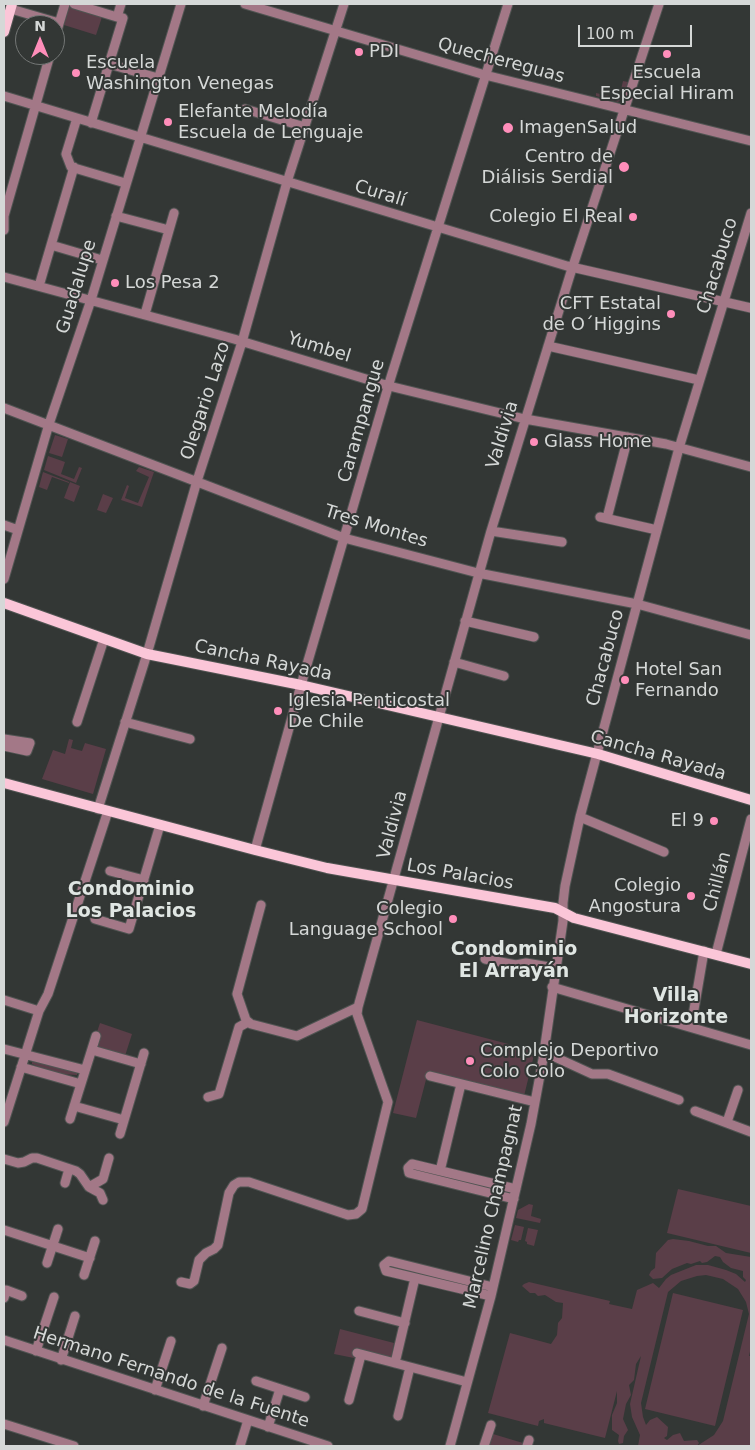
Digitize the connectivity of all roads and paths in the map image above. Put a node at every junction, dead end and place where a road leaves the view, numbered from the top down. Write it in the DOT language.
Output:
graph roads {
  1 [pos="74,4"];
  2 [pos="121,4"];
  3 [pos="181,4"];
  4 [pos="245,4"];
  5 [pos="344,4"];
  6 [pos="508,4"];
  7 [pos="659,4"];
  8 [pos="12,7"];
  9 [pos="36,15"];
  10 [pos="117,16"];
  11 [pos="4,32"];
  12 [pos="336,32"];
  13 [pos="109,64"];
  14 [pos="47,65"];
  15 [pos="485,75"];
  16 [pos="158,78"];
  17 [pos="4,96"];
  18 [pos="35,106"];
  19 [pos="245,109"];
  20 [pos="623,109"];
  21 [pos="77,118"];
  22 [pos="91,123"];
  23 [pos="305,127"];
  24 [pos="140,137"];
  25 [pos="751,141"];
  26 [pos="73,167"];
  27 [pos="287,182"];
  28 [pos="126,183"];
  29 [pos="8,187"];
  30 [pos="174,212"];
  31 [pos="751,213"];
  32 [pos="116,216"];
  33 [pos="437,228"];
  34 [pos="4,230"];
  35 [pos="168,230"];
  36 [pos="51,245"];
  37 [pos="102,260"];
  38 [pos="572,267"];
  39 [pos="4,277"];
  40 [pos="39,286"];
  41 [pos="90,300"];
  42 [pos="724,300"];
  43 [pos="751,308"];
  44 [pos="145,314"];
  45 [pos="242,342"];
  46 [pos="548,346"];
  47 [pos="699,380"];
  48 [pos="389,386"];
  49 [pos="4,408"];
  50 [pos="525,419"];
  51 [pos="49,424"];
  52 [pos="628,438"];
  53 [pos="679,448"];
  54 [pos="751,467"];
  55 [pos="197,481"];
  56 [pos="4,525"];
  57 [pos="18,530"];
  58 [pos="491,530"];
  59 [pos="657,530"];
  60 [pos="344,538"];
  61 [pos="562,542"];
  62 [pos="478,573"];
  63 [pos="4,579"];
  64 [pos="4,603"];
  65 [pos="637,604"];
  66 [pos="465,621"];
  67 [pos="751,635"];
  68 [pos="534,637"];
  69 [pos="104,639"];
  70 [pos="147,654"];
  71 [pos="454,662"];
  72 [pos="504,676"];
  73 [pos="301,685"];
  74 [pos="439,717"];
  75 [pos="77,722"];
  76 [pos="125,722"];
  77 [pos="4,739"];
  78 [pos="190,739"];
  79 [pos="4,746"];
  80 [pos="598,754"];
  81 [pos="4,783"];
  82 [pos="751,800"];
  83 [pos="103,810"];
  84 [pos="580,817"];
  85 [pos="751,819"];
  86 [pos="160,825"];
  87 [pos="255,850"];
  88 [pos="664,852"];
  89 [pos="110,871"];
  90 [pos="144,880"];
  91 [pos="395,880"];
  92 [pos="261,906"];
  93 [pos="563,912"];
  94 [pos="95,919"];
  95 [pos="704,950"];
  96 [pos="716,954"];
  97 [pos="485,959"];
  98 [pos="751,964"];
  99 [pos="555,968"];
  100 [pos="552,987"];
  101 [pos="4,1000"];
  102 [pos="358,1007"];
  103 [pos="39,1011"];
  104 [pos="248,1022"];
  105 [pos="691,1027"];
  106 [pos="96,1036"];
  107 [pos="751,1045"];
  108 [pos="4,1048"];
  109 [pos="92,1050"];
  110 [pos="544,1052"];
  111 [pos="25,1054"];
  112 [pos="144,1054"];
  113 [pos="141,1064"];
  114 [pos="21,1067"];
  115 [pos="86,1070"];
  116 [pos="430,1076"];
  117 [pos="81,1084"];
  118 [pos="461,1084"];
  119 [pos="738,1090"];
  120 [pos="208,1097"];
  121 [pos="679,1100"];
  122 [pos="535,1102"];
  123 [pos="74,1106"];
  124 [pos="695,1111"];
  125 [pos="70,1119"];
  126 [pos="124,1120"];
  127 [pos="4,1122"];
  128 [pos="727,1122"];
  129 [pos="751,1132"];
  130 [pos="120,1134"];
  131 [pos="32,1158"];
  132 [pos="109,1158"];
  133 [pos="4,1159"];
  134 [pos="69,1168"];
  135 [pos="27,1171"];
  136 [pos="440,1171"];
  137 [pos="65,1183"];
  138 [pos="89,1187"];
  139 [pos="516,1189"];
  140 [pos="514,1199"];
  141 [pos="103,1200"];
  142 [pos="58,1229"];
  143 [pos="4,1230"];
  144 [pos="95,1241"];
  145 [pos="53,1246"];
  146 [pos="90,1258"];
  147 [pos="47,1263"];
  148 [pos="84,1275"];
  149 [pos="415,1278"];
  150 [pos="181,1282"];
  151 [pos="493,1286"];
  152 [pos="22,1296"];
  153 [pos="490,1296"];
  154 [pos="54,1297"];
  155 [pos="4,1298"];
  156 [pos="359,1311"];
  157 [pos="75,1316"];
  158 [pos="405,1323"];
  159 [pos="4,1340"];
  160 [pos="171,1341"];
  161 [pos="222,1348"];
  162 [pos="36,1352"];
  163 [pos="61,1360"];
  164 [pos="395,1363"];
  165 [pos="410,1367"];
  166 [pos="256,1381"];
  167 [pos="467,1382"];
  168 [pos="280,1388"];
  169 [pos="155,1390"];
  170 [pos="305,1397"];
  171 [pos="349,1400"];
  172 [pos="203,1406"];
  173 [pos="398,1416"];
  174 [pos="248,1420"];
  175 [pos="4,1424"];
  176 [pos="491,1425"];
  177 [pos="268,1426"];
  178 [pos="62,1444"];
  179 [pos="74,1446"];
  180 [pos="240,1446"];
  181 [pos="328,1446"];
  182 [pos="450,1446"];
  183 [pos="484,1446"];
  1 -- 10 [label="street"];
  2 -- 10 [label="street"];
  3 -- 16 [label="street, Guadalupe"];
  4 -- 12 [label="street, Quechereguas"];
  5 -- 12 [label="street, Olegario Lazo"];
  6 -- 15 [label="street, Carampangue"];
  7 -- 20 [label="street, Valdivia"];
  8 -- 9 [label="street"];
  8 -- 11 [label="main road"];
  10 -- 13 [label="street"];
  12 -- 15 [label="street, Quechereguas"];
  12 -- 23 [label="street, Olegario Lazo"];
  13 -- 16 [label="street"];
  13 -- 22 [label="street"];
  14 -- 18 [label="street"];
  15 -- 20 [label="street, Quechereguas"];
  15 -- 33 [label="street, Carampangue"];
  16 -- 24 [label="street, Guadalupe"];
  17 -- 18 [label="street, Curalí"];
  18 -- 21 [label="street, Curalí"];
  18 -- 29 [label="street"];
  19 -- 23 [label="street"];
  20 -- 25 [label="street, Quechereguas"];
  20 -- 38 [label="street, Valdivia"];
  21 -- 22 [label="street, Curalí"];
  21 -- 26 [label="street"];
  22 -- 24 [label="street, Curalí"];
  23 -- 27 [label="street, Olegario Lazo"];
  24 -- 27 [label="street, Curalí"];
  24 -- 28 [label="street, Guadalupe"];
  26 -- 28 [label="street"];
  26 -- 36 [label="street"];
  27 -- 33 [label="street, Curalí"];
  27 -- 45 [label="street, Olegario Lazo"];
  28 -- 32 [label="street, Guadalupe"];
  29 -- 34 [label="street"];
  30 -- 35 [label="street"];
  31 -- 42 [label="street, Chacabuco"];
  32 -- 35 [label="street"];
  32 -- 37 [label="street, Guadalupe"];
  33 -- 38 [label="street, Curalí"];
  33 -- 48 [label="street, Carampangue"];
  35 -- 44 [label="street"];
  36 -- 37 [label="street"];
  36 -- 40 [label="street"];
  37 -- 41 [label="street, Guadalupe"];
  38 -- 42 [label="street, Curalí"];
  38 -- 46 [label="street, Valdivia"];
  39 -- 40 [label="street, Yumbel"];
  40 -- 41 [label="street, Yumbel"];
  41 -- 44 [label="street, Yumbel"];
  41 -- 51 [label="street, Guadalupe"];
  42 -- 43 [label="street, Curalí"];
  42 -- 47 [label="street, Chacabuco"];
  44 -- 45 [label="street, Yumbel"];
  45 -- 48 [label="street, Yumbel"];
  45 -- 55 [label="street, Olegario Lazo"];
  46 -- 47 [label="street"];
  46 -- 50 [label="street, Valdivia"];
  47 -- 53 [label="street, Chacabuco"];
  48 -- 50 [label="street, Yumbel"];
  48 -- 60 [label="street, Carampangue"];
  49 -- 51 [label="street, Tres Montes"];
  50 -- 52 [label="street, Yumbel"];
  50 -- 58 [label="street, Valdivia"];
  51 -- 55 [label="street, Tres Montes"];
  51 -- 57 [label="street, Guadalupe"];
  52 -- 53 [label="street, Yumbel"];
  52 -- 59 [label="street"];
  53 -- 54 [label="street, Yumbel"];
  53 -- 59 [label="street, Chacabuco"];
  55 -- 60 [label="street, Tres Montes"];
  55 -- 70 [label="street, Olegario Lazo"];
  56 -- 57 [label="street"];
  57 -- 63 [label="street, Guadalupe"];
  58 -- 61 [label="street"];
  58 -- 62 [label="street, Valdivia"];
  59 -- 65 [label="street, Chacabuco"];
  60 -- 62 [label="street, Tres Montes"];
  60 -- 73 [label="street, Carampangue"];
  62 -- 65 [label="street, Tres Montes"];
  62 -- 66 [label="street, Valdivia"];
  64 -- 69 [label="main road, Cancha Rayada"];
  65 -- 67 [label="street, Tres Montes"];
  65 -- 80 [label="street, Chacabuco"];
  66 -- 68 [label="street"];
  66 -- 71 [label="street, Valdivia"];
  69 -- 70 [label="main road, Cancha Rayada"];
  69 -- 75 [label="street"];
  70 -- 73 [label="main road, Cancha Rayada"];
  70 -- 76 [label="street, Olegario Lazo"];
  71 -- 72 [label="street"];
  71 -- 74 [label="street, Valdivia"];
  73 -- 74 [label="main road, Cancha Rayada"];
  73 -- 87 [label="street, Carampangue"];
  74 -- 80 [label="main road, Cancha Rayada"];
  74 -- 91 [label="street, Valdivia"];
  76 -- 78 [label="street"];
  76 -- 83 [label="street, Olegario Lazo"];
  77 -- 79 [label="street"];
  80 -- 82 [label="main road, Cancha Rayada"];
  80 -- 84 [label="street, Chacabuco"];
  81 -- 83 [label="main road, Los Palacios"];
  83 -- 86 [label="main road, Los Palacios"];
  83 -- 103 [label="street, Olegario Lazo"];
  84 -- 88 [label="street"];
  84 -- 93 [label="street, Chacabuco"];
  85 -- 96 [label="street, Chillán"];
  86 -- 87 [label="main road, Los Palacios"];
  86 -- 90 [label="street"];
  87 -- 91 [label="main road, Los Palacios"];
  89 -- 90 [label="street"];
  90 -- 94 [label="street"];
  91 -- 93 [label="main road, Los Palacios"];
  91 -- 102 [label="street, Valdivia"];
  92 -- 104 [label="street"];
  93 -- 95 [label="main road, Los Palacios"];
  93 -- 99 [label="street, Marcelino Champagnat"];
  95 -- 96 [label="main road, Los Palacios"];
  95 -- 105 [label="street"];
  96 -- 98 [label="main road, Los Palacios"];
  97 -- 99 [label="street"];
  99 -- 100 [label="street, Marcelino Champagnat"];
  100 -- 105 [label="street"];
  100 -- 110 [label="street, Marcelino Champagnat"];
  101 -- 103 [label="street"];
  102 -- 104 [label="street"];
  102 -- 150 [label="street"];
  103 -- 111 [label="street, Olegario Lazo"];
  104 -- 120 [label="street"];
  105 -- 107 [label="street"];
  106 -- 109 [label="street"];
  108 -- 111 [label="street"];
  109 -- 113 [label="street"];
  109 -- 115 [label="street"];
  110 -- 121 [label="street"];
  110 -- 122 [label="street, Marcelino Champagnat"];
  111 -- 114 [label="street, Olegario Lazo"];
  111 -- 115 [label="street"];
  112 -- 113 [label="street"];
  113 -- 126 [label="street"];
  114 -- 117 [label="street"];
  114 -- 127 [label="street, Olegario Lazo"];
  115 -- 117 [label="street"];
  116 -- 118 [label="street"];
  117 -- 123 [label="street"];
  118 -- 122 [label="street"];
  118 -- 136 [label="street"];
  119 -- 128 [label="street"];
  122 -- 139 [label="street, Marcelino Champagnat"];
  123 -- 125 [label="street"];
  123 -- 126 [label="street"];
  124 -- 128 [label="street"];
  126 -- 130 [label="street"];
  128 -- 129 [label="street"];
  131 -- 133 [label="street"];
  131 -- 134 [label="street"];
  131 -- 135 [label="street"];
  132 -- 138 [label="street"];
  134 -- 137 [label="street"];
  134 -- 138 [label="street"];
  136 -- 139 [label="street"];
  136 -- 140 [label="street"];
  138 -- 141 [label="street"];
  139 -- 140 [label="street, Marcelino Champagnat"];
  140 -- 151 [label="street, Marcelino Champagnat"];
  142 -- 145 [label="street"];
  143 -- 145 [label="street"];
  144 -- 146 [label="street"];
  145 -- 146 [label="street"];
  145 -- 147 [label="street"];
  146 -- 148 [label="street"];
  149 -- 151 [label="street"];
  149 -- 153 [label="street"];
  149 -- 158 [label="street"];
  151 -- 153 [label="street, Marcelino Champagnat"];
  152 -- 155 [label="street"];
  153 -- 167 [label="street, Marcelino Champagnat"];
  154 -- 162 [label="street"];
  156 -- 158 [label="street"];
  157 -- 163 [label="street"];
  158 -- 164 [label="street"];
  159 -- 162 [label="street, Hermano Fernando de la Fuente"];
  160 -- 169 [label="street"];
  161 -- 172 [label="street"];
  162 -- 163 [label="street, Hermano Fernando de la Fuente"];
  163 -- 169 [label="street, Hermano Fernando de la Fuente"];
  164 -- 165 [label="street"];
  164 -- 171 [label="street"];
  165 -- 167 [label="street"];
  165 -- 173 [label="street"];
  166 -- 168 [label="street"];
  167 -- 182 [label="street, Marcelino Champagnat"];
  168 -- 170 [label="street"];
  168 -- 177 [label="street"];
  169 -- 172 [label="street, Hermano Fernando de la Fuente"];
  172 -- 174 [label="street, Hermano Fernando de la Fuente"];
  174 -- 177 [label="street, Hermano Fernando de la Fuente"];
  174 -- 180 [label="street"];
  175 -- 178 [label="street"];
  176 -- 183 [label="street"];
  177 -- 181 [label="street, Hermano Fernando de la Fuente"];
  178 -- 179 [label="street"];
}
